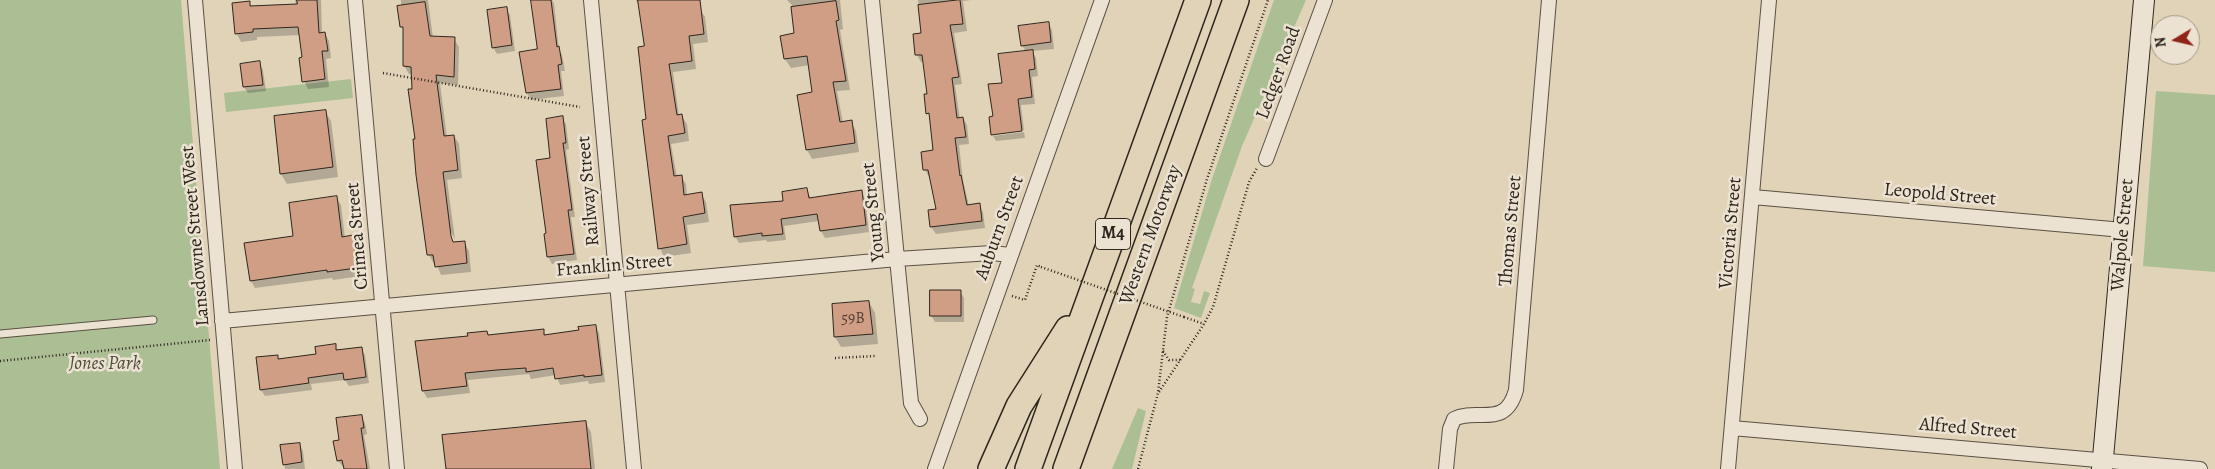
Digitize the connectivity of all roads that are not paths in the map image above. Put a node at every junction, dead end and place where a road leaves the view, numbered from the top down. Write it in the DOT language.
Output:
graph roads {
  1 [pos="195,0"];
  2 [pos="355,0"];
  3 [pos="591,0"];
  4 [pos="872,0"];
  5 [pos="1102,0"];
  6 [pos="1198,0"];
  7 [pos="1236,0"];
  8 [pos="1326,0"];
  9 [pos="1550,0"];
  10 [pos="1769,0"];
  11 [pos="2144,0"];
  12 [pos="1266,159"];
  13 [pos="1753,197"];
  14 [pos="2123,230"];
  15 [pos="1010,255"];
  16 [pos="897,259"];
  17 [pos="616,285"];
  18 [pos="1092,293"];
  19 [pos="383,306"];
  20 [pos="153,320"];
  21 [pos="222,321"];
  22 [pos="0,334"];
  23 [pos="920,419"];
  24 [pos="1732,428"];
  25 [pos="2102,464"];
  26 [pos="1068,465"];
  27 [pos="235,469"];
  28 [pos="397,469"];
  29 [pos="634,469"];
  30 [pos="935,469"];
  31 [pos="991,469"];
  32 [pos="1028,469"];
  33 [pos="1446,469"];
  34 [pos="1728,469"];
  35 [pos="2200,469"];
  1 -- 21 [label="street, Lansdowne Street West"];
  2 -- 19 [label="street, Crimea Street"];
  3 -- 17 [label="street, Railway Street"];
  4 -- 16 [label="street, Young Street"];
  5 -- 15 [label="street, Auburn Street"];
  6 -- 18 [label="highway, Western Motorway / M4"];
  7 -- 26 [label="highway, Western Motorway / M4"];
  8 -- 12 [label="street, Ledger Road"];
  9 -- 33 [label="street, Thomas Street"];
  10 -- 13 [label="street, Victoria Street"];
  11 -- 14 [label="street, Walpole Street"];
  13 -- 14 [label="street, Leopold Street"];
  13 -- 24 [label="street, Victoria Street"];
  14 -- 25 [label="street, Walpole Street"];
  15 -- 16 [label="street, Franklin Street"];
  15 -- 30 [label="street, Auburn Street"];
  16 -- 17 [label="street, Franklin Street"];
  16 -- 23 [label="street, Young Street"];
  17 -- 19 [label="street, Franklin Street"];
  17 -- 29 [label="street, Railway Street"];
  18 -- 31 [label="highway"];
  18 -- 32 [label="highway, Western Motorway / M4"];
  19 -- 21 [label="street, Franklin Street"];
  19 -- 28 [label="street, Crimea Street"];
  20 -- 22 [label="lane"];
  21 -- 27 [label="street, Lansdowne Street West"];
  24 -- 25 [label="street, Alfred Street"];
  24 -- 34 [label="street, Victoria Street"];
  25 -- 35 [label="street, Alfred Street"];
}
